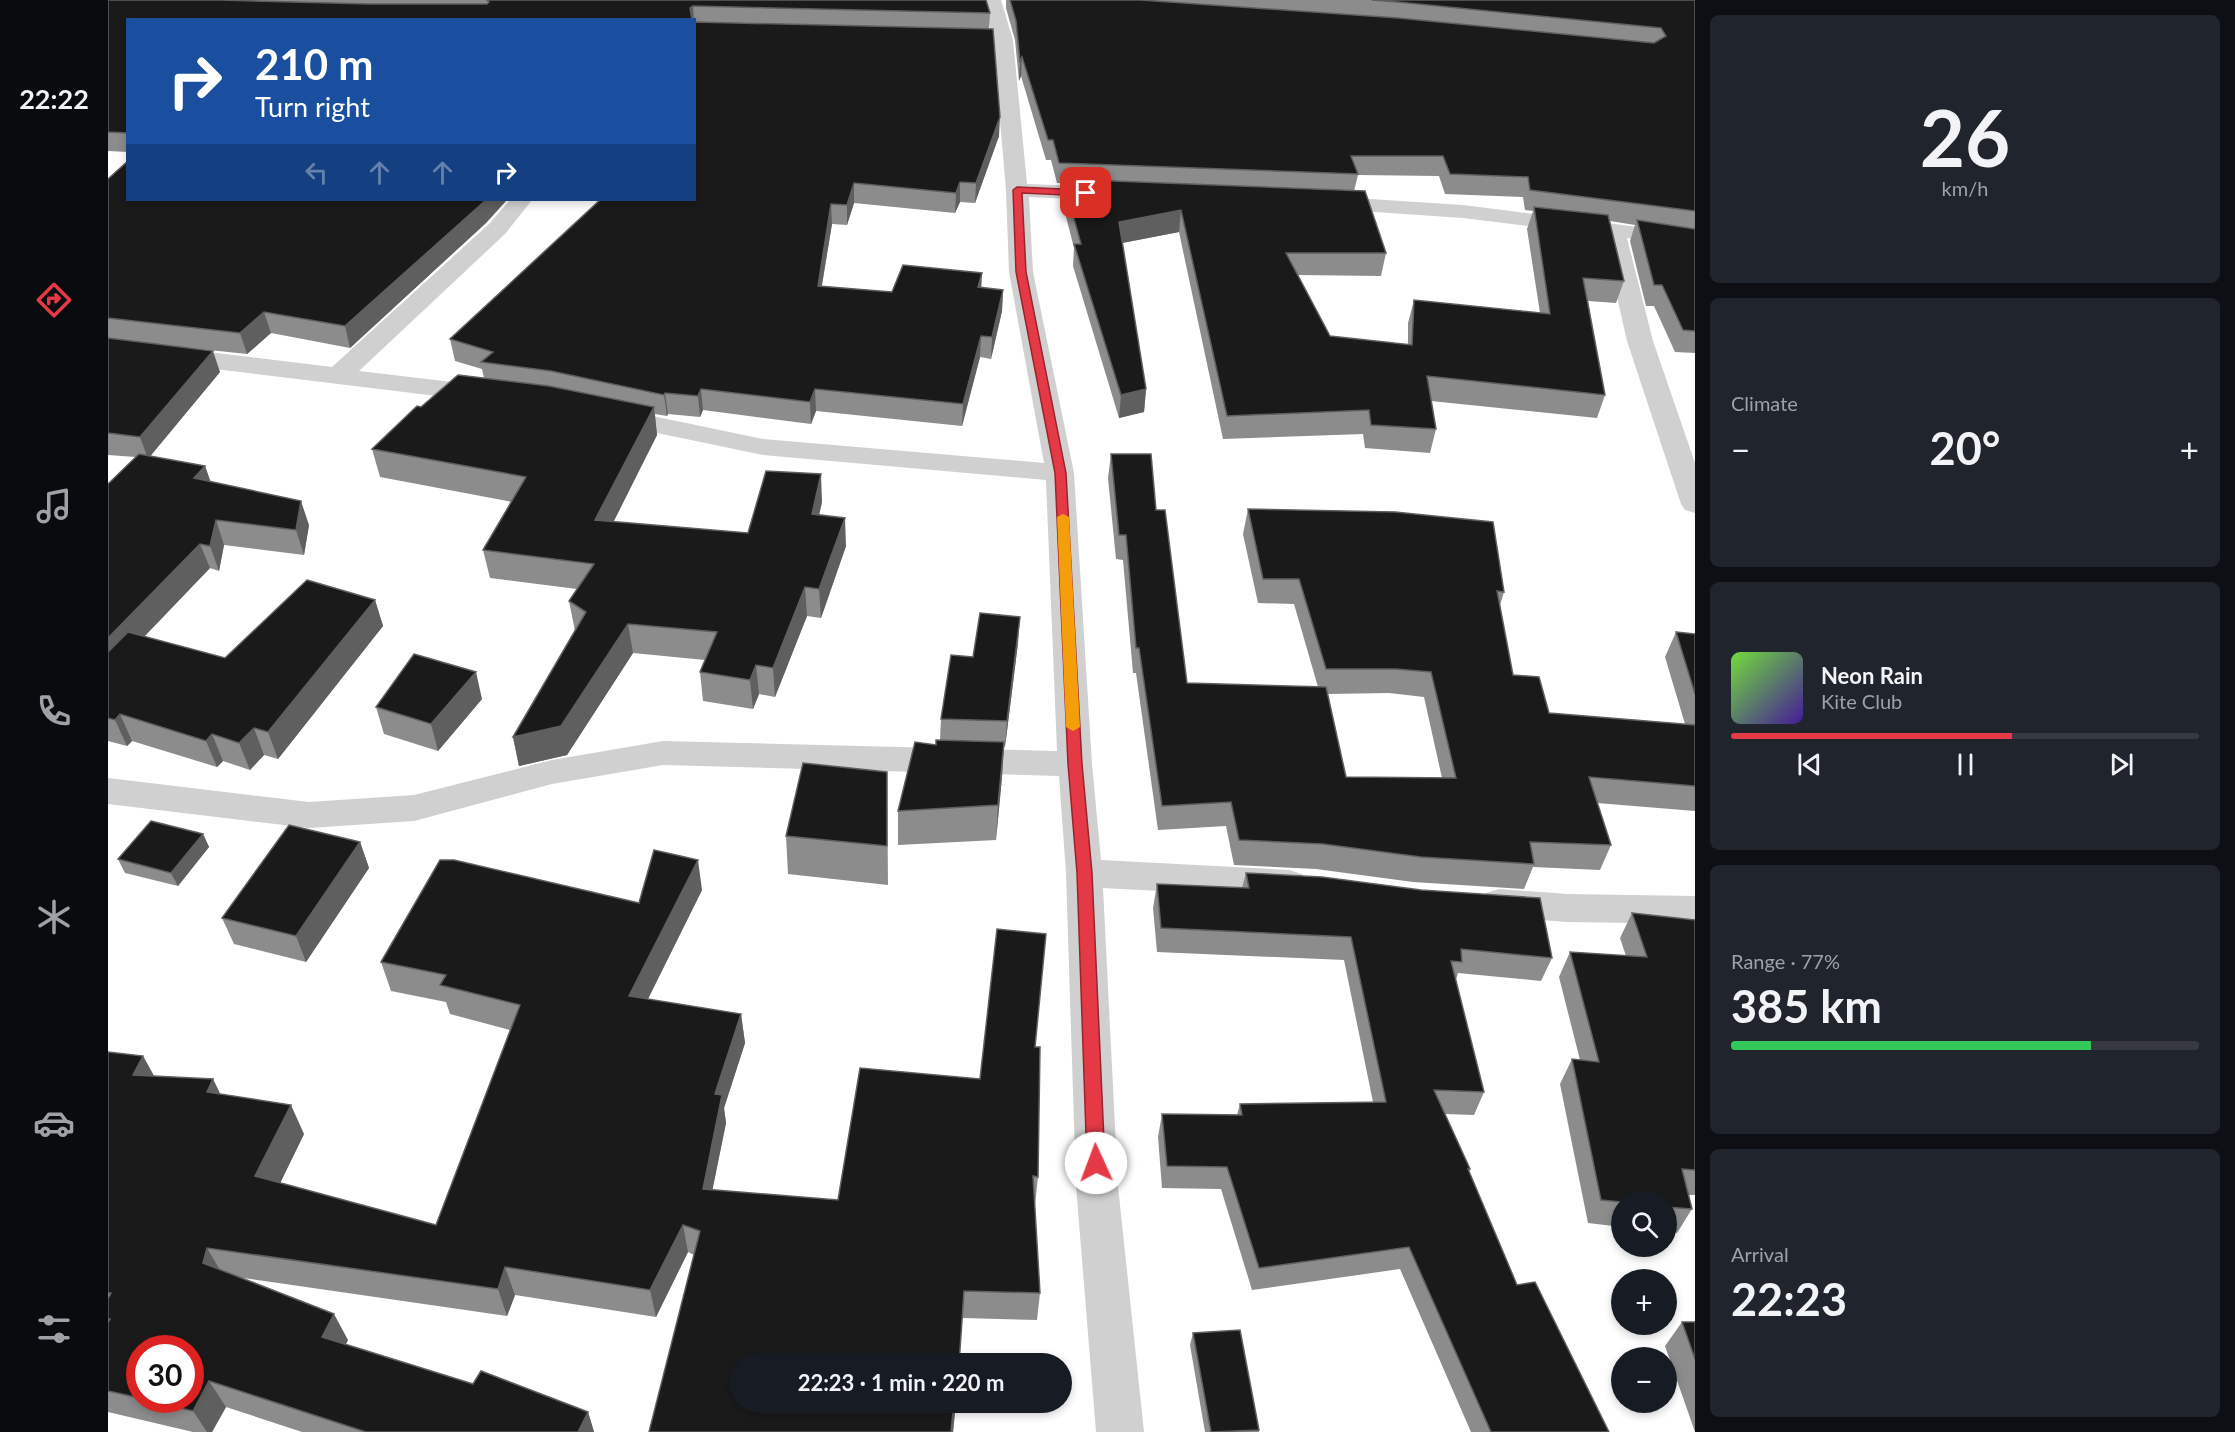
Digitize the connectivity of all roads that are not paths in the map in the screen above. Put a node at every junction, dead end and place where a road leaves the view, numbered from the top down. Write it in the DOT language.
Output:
graph roads {
  1 [pos="1000,1"];
  2 [pos="1017,190"];
  3 [pos="1125,195"];
  4 [pos="520,201"];
  5 [pos="1304,202"];
  6 [pos="1613,229"];
  7 [pos="1695,241"];
  8 [pos="108,348"];
  9 [pos="339,375"];
  10 [pos="508,397"];
  11 [pos="588,410"];
  12 [pos="1060,473"];
  13 [pos="1695,504"];
  14 [pos="1075,764"];
  15 [pos="108,791"];
  16 [pos="1084,873"];
  17 [pos="1326,886"];
  18 [pos="1465,901"];
  19 [pos="1695,910"];
  20 [pos="1120,1432"];
  1 -- 2 [label="street"];
  2 -- 3 [label="street"];
  2 -- 12 [label="street"];
  4 -- 9 [label="street"];
  5 -- 6 [label="street"];
  6 -- 7 [label="street"];
  6 -- 13 [label="street"];
  8 -- 9 [label="street"];
  9 -- 10 [label="street"];
  11 -- 12 [label="street"];
  12 -- 14 [label="street"];
  14 -- 15 [label="street"];
  14 -- 16 [label="street"];
  16 -- 17 [label="street"];
  16 -- 20 [label="street"];
  18 -- 19 [label="street"];
}
